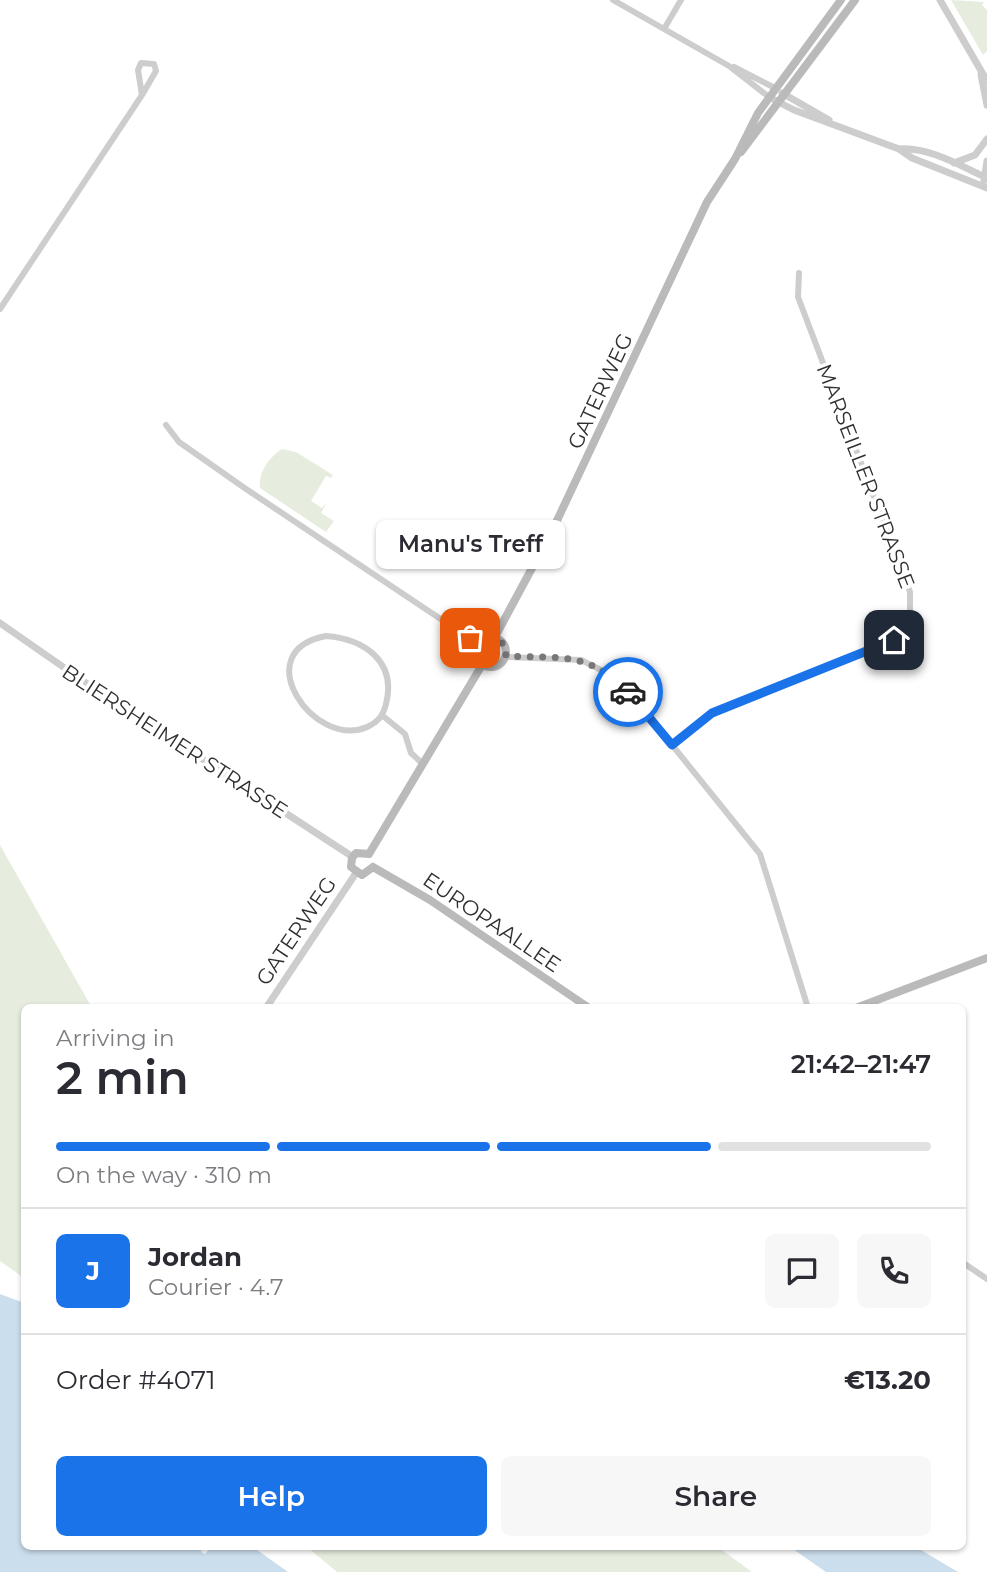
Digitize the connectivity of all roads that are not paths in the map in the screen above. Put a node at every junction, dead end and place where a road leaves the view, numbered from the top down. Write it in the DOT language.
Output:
graph roads {
  1 [pos="613,0"];
  2 [pos="681,0"];
  3 [pos="841,0"];
  4 [pos="855,0"];
  5 [pos="940,0"];
  6 [pos="664,29"];
  7 [pos="729,66"];
  8 [pos="979,67"];
  9 [pos="987,81"];
  10 [pos="775,89"];
  11 [pos="142,95"];
  12 [pos="769,97"];
  13 [pos="782,98"];
  14 [pos="987,105"];
  15 [pos="987,139"];
  16 [pos="899,149"];
  17 [pos="735,159"];
  18 [pos="987,161"];
  19 [pos="953,163"];
  20 [pos="986,177"];
  21 [pos="986,187"];
  22 [pos="799,273"];
  23 [pos="0,309"];
  24 [pos="166,425"];
  25 [pos="0,623"];
  26 [pos="495,637"];
  27 [pos="478,644"];
  28 [pos="506,656"];
  29 [pos="482,665"];
  30 [pos="383,716"];
  31 [pos="672,745"];
  32 [pos="423,764"];
  33 [pos="369,854"];
  34 [pos="353,857"];
  35 [pos="373,867"];
  36 [pos="356,873"];
  37 [pos="987,958"];
  38 [pos="269,1004"];
  39 [pos="583,1004"];
  40 [pos="807,1004"];
  41 [pos="866,1004"];
  42 [pos="966,1265"];
  43 [pos="987,1279"];
  1 -- 6 [label="street"];
  2 -- 6 [label="street"];
  3 -- 10 [label="main road, GATERWEG"];
  4 -- 13 [label="main road, GATERWEG"];
  5 -- 8 [label="street"];
  6 -- 7 [label="street"];
  7 -- 10 [label="street"];
  7 -- 12 [label="street"];
  8 -- 9 [label="street"];
  8 -- 14 [label="street"];
  10 -- 12 [label="main road, GATERWEG"];
  10 -- 13 [label="street"];
  11 -- 11 [label="street"];
  11 -- 23 [label="street"];
  12 -- 13 [label="street"];
  12 -- 17 [label="main road, GATERWEG"];
  13 -- 16 [label="street"];
  13 -- 17 [label="main road, GATERWEG"];
  15 -- 19 [label="street"];
  16 -- 19 [label="street"];
  16 -- 21 [label="street"];
  17 -- 26 [label="main road, GATERWEG"];
  18 -- 20 [label="street"];
  19 -- 20 [label="street"];
  20 -- 21 [label="street"];
  22 -- 31 [label="street, MARSEILLER STRASSE"];
  24 -- 27 [label="street"];
  25 -- 34 [label="street, BLIERSHEIMER STRASSE"];
  26 -- 27 [label="main road"];
  26 -- 28 [label="main road"];
  27 -- 29 [label="main road"];
  28 -- 29 [label="main road"];
  28 -- 31 [label="street"];
  29 -- 32 [label="main road"];
  30 -- 30 [label="street"];
  30 -- 32 [label="street"];
  31 -- 40 [label="street"];
  32 -- 33 [label="main road"];
  33 -- 34 [label="main road"];
  33 -- 35 [label="main road"];
  34 -- 36 [label="main road"];
  35 -- 36 [label="main road"];
  35 -- 39 [label="main road, EUROPAALLEE"];
  36 -- 38 [label="street, GATERWEG"];
  37 -- 41 [label="main road"];
  42 -- 43 [label="street"];
}
